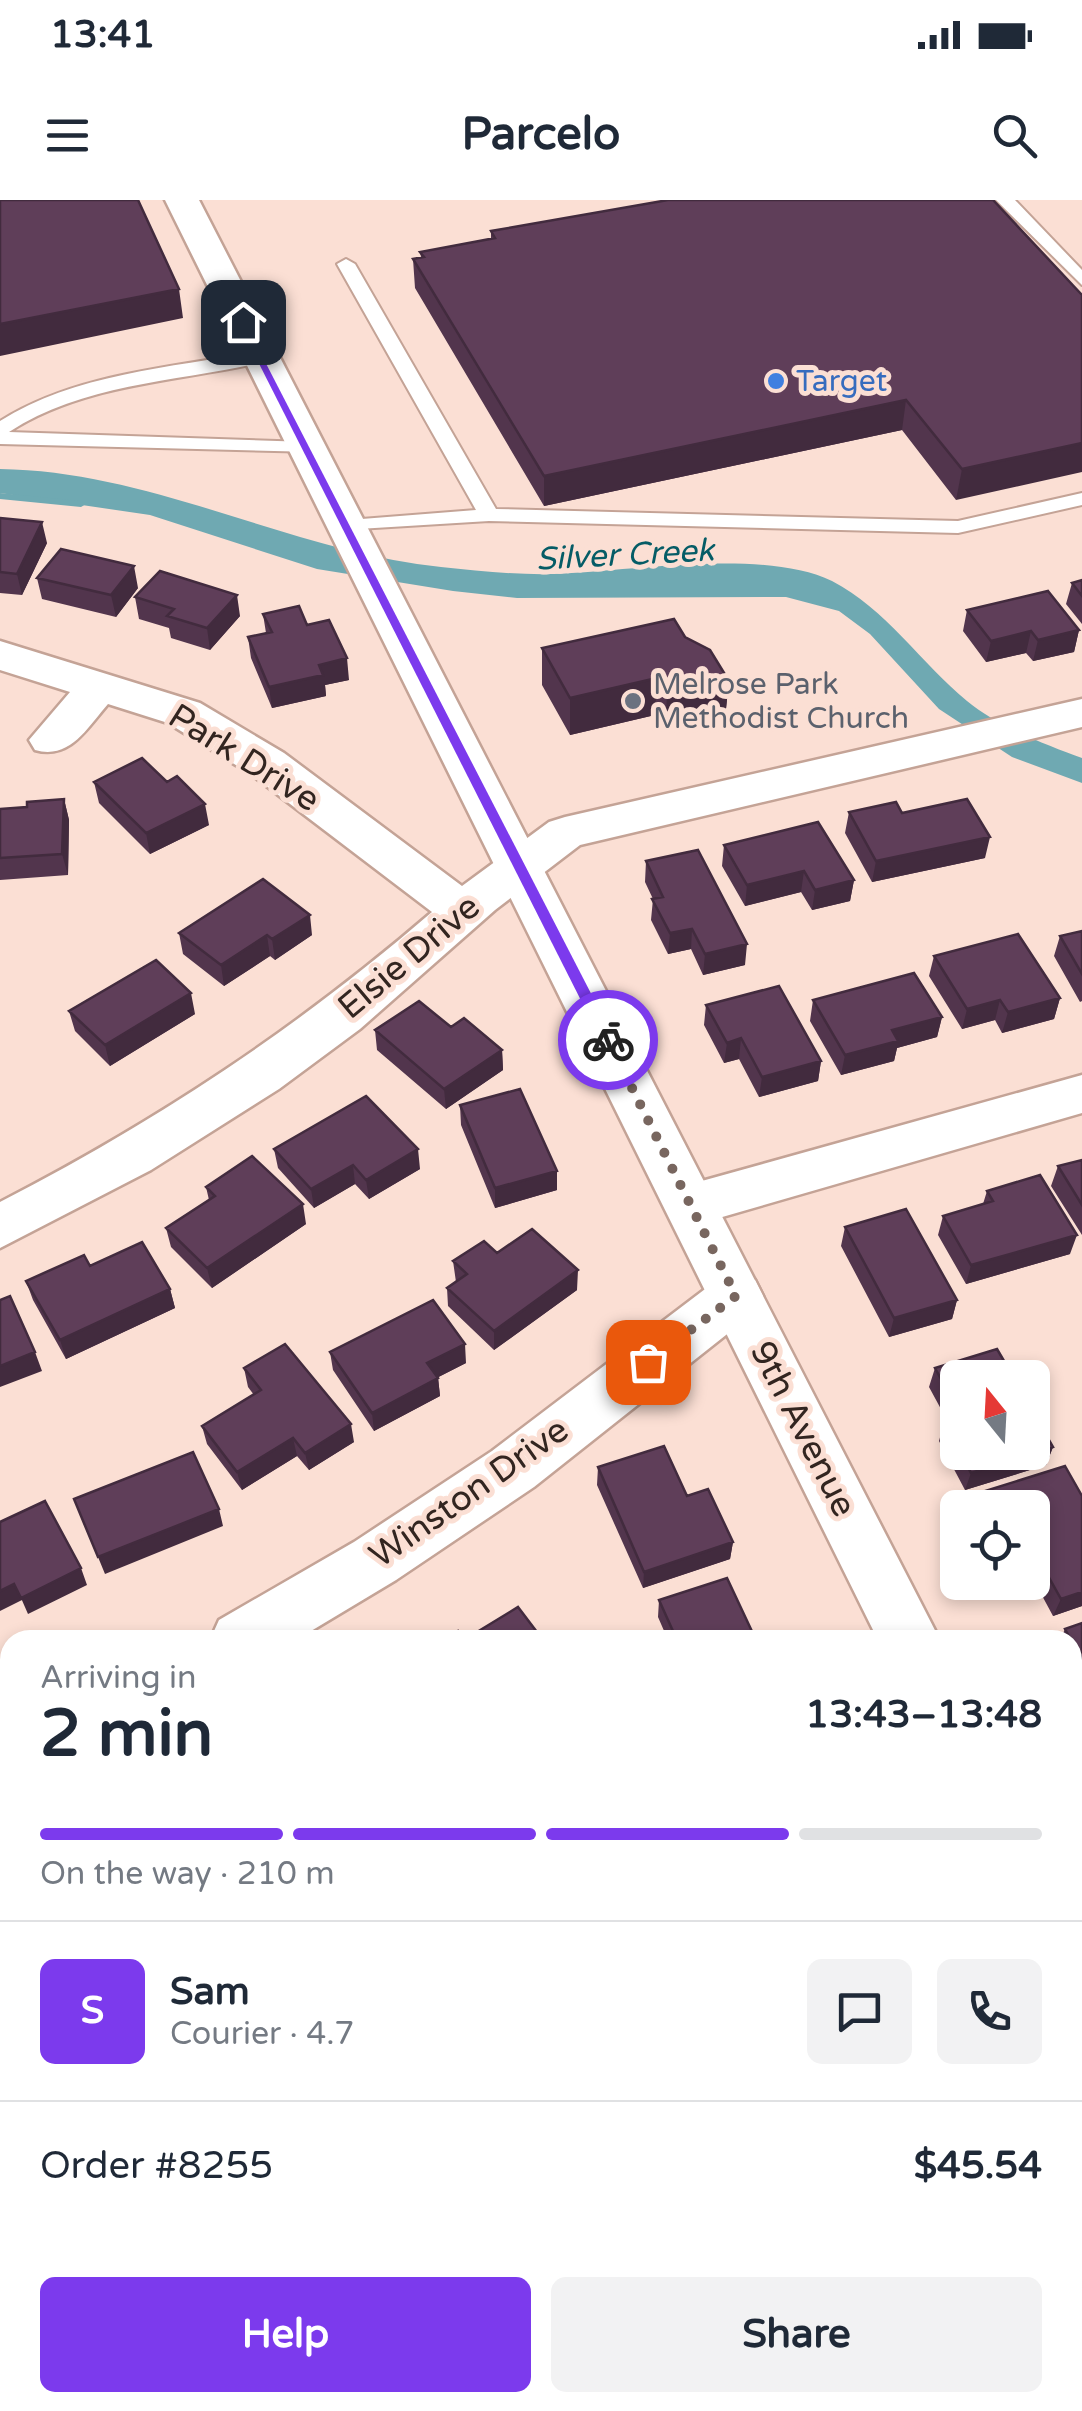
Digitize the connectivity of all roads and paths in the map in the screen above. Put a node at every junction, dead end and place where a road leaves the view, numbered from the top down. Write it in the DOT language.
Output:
graph roads {
  1 [pos="182,200"];
  2 [pos="1004,200"];
  3 [pos="346,264"];
  4 [pos="1082,280"];
  5 [pos="261,357"];
  6 [pos="0,434"];
  7 [pos="308,448"];
  8 [pos="1082,499"];
  9 [pos="490,515"];
  10 [pos="363,552"];
  11 [pos="0,655"];
  12 [pos="100,686"];
  13 [pos="1073,715"];
  14 [pos="51,740"];
  15 [pos="519,863"];
  16 [pos="463,911"];
  17 [pos="1082,1094"];
  18 [pos="691,1206"];
  19 [pos="0,1227"];
  20 [pos="736,1296"];
  21 [pos="258,1630"];
  22 [pos="904,1630"];
  1 -- 5 [label="street, 9th Avenue"];
  2 -- 4 [label="lane"];
  3 -- 9 [label="lane"];
  5 -- 6 [label="lane"];
  5 -- 7 [label="street, 9th Avenue"];
  6 -- 7 [label="lane"];
  7 -- 10 [label="street, 9th Avenue"];
  8 -- 9 [label="lane"];
  9 -- 10 [label="lane"];
  10 -- 15 [label="street, 9th Avenue"];
  11 -- 12 [label="street, Park Drive"];
  12 -- 14 [label="street"];
  12 -- 16 [label="street, Park Drive"];
  13 -- 15 [label="street, Elsie Drive"];
  15 -- 16 [label="street, Elsie Drive"];
  15 -- 18 [label="street, 9th Avenue"];
  16 -- 19 [label="street, Elsie Drive"];
  17 -- 18 [label="street"];
  18 -- 20 [label="street, 9th Avenue"];
  20 -- 21 [label="street, Winston Drive"];
  20 -- 22 [label="street, 9th Avenue"];
}
